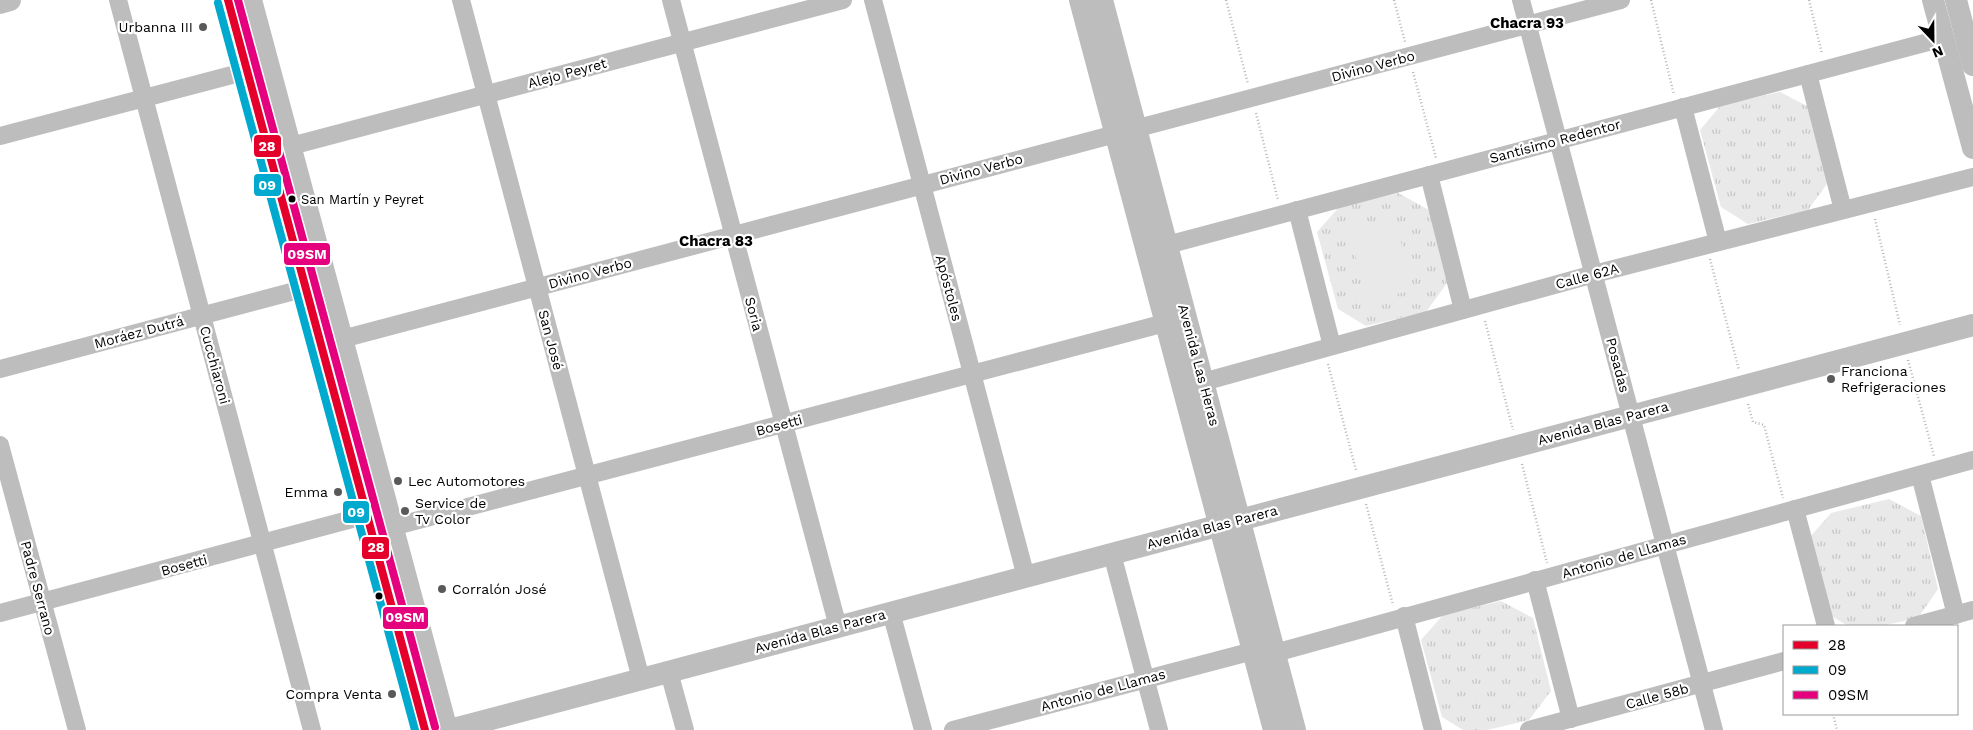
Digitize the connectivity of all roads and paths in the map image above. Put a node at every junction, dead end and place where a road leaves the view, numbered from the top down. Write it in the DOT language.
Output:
graph roads {
  1 [pos="10,0"];
  2 [pos="118,0"];
  3 [pos="228,0"];
  4 [pos="251,0"];
  5 [pos="461,0"];
  6 [pos="671,0"];
  7 [pos="843,0"];
  8 [pos="873,0"];
  9 [pos="1080,0"];
  10 [pos="1102,0"];
  11 [pos="1394,0"];
  12 [pos="1521,0"];
  13 [pos="1621,0"];
  14 [pos="1651,0"];
  15 [pos="1809,0"];
  16 [pos="1933,0"];
  17 [pos="1956,0"];
  18 [pos="0,3"];
  19 [pos="1528,25"];
  20 [pos="1960,34"];
  21 [pos="683,42"];
  22 [pos="1409,56"];
  23 [pos="1973,65"];
  24 [pos="1825,70"];
  25 [pos="247,71"];
  26 [pos="1808,74"];
  27 [pos="486,94"];
  28 [pos="144,98"];
  29 [pos="1680,108"];
  30 [pos="1126,131"];
  31 [pos="0,136"];
  32 [pos="1558,140"];
  33 [pos="291,146"];
  34 [pos="1973,148"];
  35 [pos="1434,173"];
  36 [pos="1973,177"];
  37 [pos="922,185"];
  38 [pos="1297,210"];
  39 [pos="1843,210"];
  40 [pos="734,235"];
  41 [pos="1718,242"];
  42 [pos="1167,245"];
  43 [pos="1594,274"];
  44 [pos="306,288"];
  45 [pos="537,288"];
  46 [pos="1463,310"];
  47 [pos="202,316"];
  48 [pos="1166,323"];
  49 [pos="1973,325"];
  50 [pos="342,339"];
  51 [pos="1332,346"];
  52 [pos="0,369"];
  53 [pos="972,374"];
  54 [pos="1203,382"];
  55 [pos="1631,416"];
  56 [pos="784,424"];
  57 [pos="0,446"];
  58 [pos="1973,460"];
  59 [pos="1920,475"];
  60 [pos="587,476"];
  61 [pos="1795,509"];
  62 [pos="367,515"];
  63 [pos="1229,522"];
  64 [pos="392,527"];
  65 [pos="263,544"];
  66 [pos="1665,545"];
  67 [pos="1112,554"];
  68 [pos="1026,576"];
  69 [pos="1535,580"];
  70 [pos="42,601"];
  71 [pos="891,612"];
  72 [pos="0,613"];
  73 [pos="1965,613"];
  74 [pos="1404,616"];
  75 [pos="1826,625"];
  76 [pos="1918,625"];
  77 [pos="838,627"];
  78 [pos="1264,652"];
  79 [pos="1783,661"];
  80 [pos="669,672"];
  81 [pos="1146,678"];
  82 [pos="641,679"];
  83 [pos="1702,684"];
  84 [pos="1833,715"];
  85 [pos="1571,719"];
  86 [pos="77,730"];
  87 [pos="312,730"];
  88 [pos="425,730"];
  89 [pos="448,730"];
  90 [pos="685,730"];
  91 [pos="923,730"];
  92 [pos="953,730"];
  93 [pos="1159,730"];
  94 [pos="1274,730"];
  95 [pos="1295,730"];
  96 [pos="1433,730"];
  97 [pos="1529,730"];
  98 [pos="1714,730"];
  99 [pos="1837,730"];
  1 -- 18 [label="main road"];
  2 -- 28 [label="street, Cucchiaroni"];
  3 -- 25 [label="main road"];
  4 -- 33 [label="main road"];
  5 -- 27 [label="street, San José"];
  6 -- 21 [label="street, Soria"];
  7 -- 21 [label="street, Alejo Peyret"];
  8 -- 37 [label="street, Apóstoles"];
  9 -- 30 [label="main road, Avenida Las Heras"];
  10 -- 30 [label="main road, Avenida Las Heras"];
  11 -- 22 [label="path"];
  12 -- 19 [label="street, Posadas"];
  13 -- 19 [label="street, Divino Verbo"];
  14 -- 29 [label="path"];
  15 -- 24 [label="path"];
  16 -- 20 [label="main road"];
  17 -- 20 [label="main road"];
  19 -- 22 [label="street, Divino Verbo"];
  19 -- 32 [label="street, Posadas"];
  20 -- 23 [label="main road"];
  20 -- 24 [label="street, Santísimo Redentor"];
  20 -- 34 [label="main road"];
  21 -- 27 [label="street, Alejo Peyret"];
  21 -- 40 [label="street, Soria"];
  22 -- 30 [label="street, Divino Verbo"];
  22 -- 35 [label="path"];
  24 -- 26 [label="street, Santísimo Redentor"];
  25 -- 28 [label="street"];
  25 -- 44 [label="main road"];
  26 -- 29 [label="street, Santísimo Redentor"];
  26 -- 39 [label="street"];
  27 -- 33 [label="street, Alejo Peyret"];
  27 -- 45 [label="street, San José"];
  28 -- 31 [label="street"];
  28 -- 47 [label="street, Cucchiaroni"];
  29 -- 32 [label="street, Santísimo Redentor"];
  29 -- 41 [label="street"];
  30 -- 37 [label="street, Divino Verbo"];
  30 -- 42 [label="main road, Avenida Las Heras"];
  30 -- 48 [label="main road, Avenida Las Heras"];
  32 -- 35 [label="street, Santísimo Redentor"];
  32 -- 43 [label="street, Posadas"];
  33 -- 50 [label="main road"];
  35 -- 38 [label="street, Santísimo Redentor"];
  35 -- 46 [label="street"];
  36 -- 39 [label="street, Calle 62A"];
  37 -- 40 [label="street, Divino Verbo"];
  37 -- 53 [label="street, Apóstoles"];
  38 -- 42 [label="street, Santísimo Redentor"];
  38 -- 51 [label="street"];
  39 -- 41 [label="street, Calle 62A"];
  40 -- 45 [label="street, Divino Verbo"];
  40 -- 56 [label="street, Soria"];
  41 -- 43 [label="street, Calle 62A"];
  42 -- 54 [label="main road, Avenida Las Heras"];
  43 -- 46 [label="street, Calle 62A"];
  43 -- 55 [label="street, Posadas"];
  44 -- 47 [label="street, Moráez Dutrá"];
  44 -- 62 [label="main road"];
  45 -- 50 [label="street, Divino Verbo"];
  45 -- 60 [label="street, San José"];
  46 -- 51 [label="street, Calle 62A"];
  47 -- 52 [label="street, Moráez Dutrá"];
  47 -- 65 [label="street, Cucchiaroni"];
  48 -- 53 [label="street, Bosetti"];
  48 -- 63 [label="main road, Avenida Las Heras"];
  49 -- 55 [label="main road, Avenida Blas Parera"];
  50 -- 64 [label="main road"];
  51 -- 54 [label="street, Calle 62A"];
  53 -- 56 [label="street, Bosetti"];
  53 -- 68 [label="street, Apóstoles"];
  54 -- 63 [label="main road, Avenida Las Heras"];
  55 -- 63 [label="main road, Avenida Blas Parera"];
  55 -- 66 [label="street, Posadas"];
  56 -- 60 [label="street, Bosetti"];
  56 -- 77 [label="street, Soria"];
  57 -- 70 [label="street, Padre Serrano"];
  58 -- 59 [label="street, Antonio de Llamas"];
  59 -- 61 [label="street, Antonio de Llamas"];
  59 -- 73 [label="street"];
  60 -- 64 [label="street, Bosetti"];
  60 -- 82 [label="street, San José"];
  61 -- 66 [label="street, Antonio de Llamas"];
  61 -- 75 [label="street"];
  62 -- 65 [label="street, Bosetti"];
  62 -- 88 [label="main road"];
  63 -- 67 [label="main road, Avenida Blas Parera"];
  63 -- 78 [label="main road, Avenida Las Heras"];
  64 -- 89 [label="main road"];
  65 -- 70 [label="street, Bosetti"];
  65 -- 87 [label="street, Cucchiaroni"];
  66 -- 69 [label="street, Antonio de Llamas"];
  66 -- 83 [label="street, Posadas"];
  67 -- 68 [label="main road, Avenida Blas Parera"];
  67 -- 81 [label="street"];
  68 -- 71 [label="main road, Avenida Blas Parera"];
  69 -- 74 [label="street, Antonio de Llamas"];
  69 -- 85 [label="street"];
  70 -- 72 [label="street, Bosetti"];
  70 -- 86 [label="street, Padre Serrano"];
  71 -- 77 [label="main road, Avenida Blas Parera"];
  71 -- 91 [label="street"];
  73 -- 76 [label="street"];
  74 -- 78 [label="street, Antonio de Llamas"];
  74 -- 96 [label="street"];
  77 -- 80 [label="main road, Avenida Blas Parera"];
  78 -- 81 [label="street, Antonio de Llamas"];
  78 -- 94 [label="main road, Avenida Las Heras"];
  78 -- 95 [label="main road, Avenida Las Heras"];
  79 -- 83 [label="street, Calle 58b"];
  80 -- 82 [label="main road, Avenida Blas Parera"];
  80 -- 90 [label="street"];
  81 -- 92 [label="street, Antonio de Llamas"];
  81 -- 93 [label="street"];
  82 -- 89 [label="main road, Avenida Blas Parera"];
  83 -- 85 [label="street, Calle 58b"];
  83 -- 98 [label="street, Posadas"];
  84 -- 99 [label="path"];
  85 -- 97 [label="street, Calle 58b"];
}
